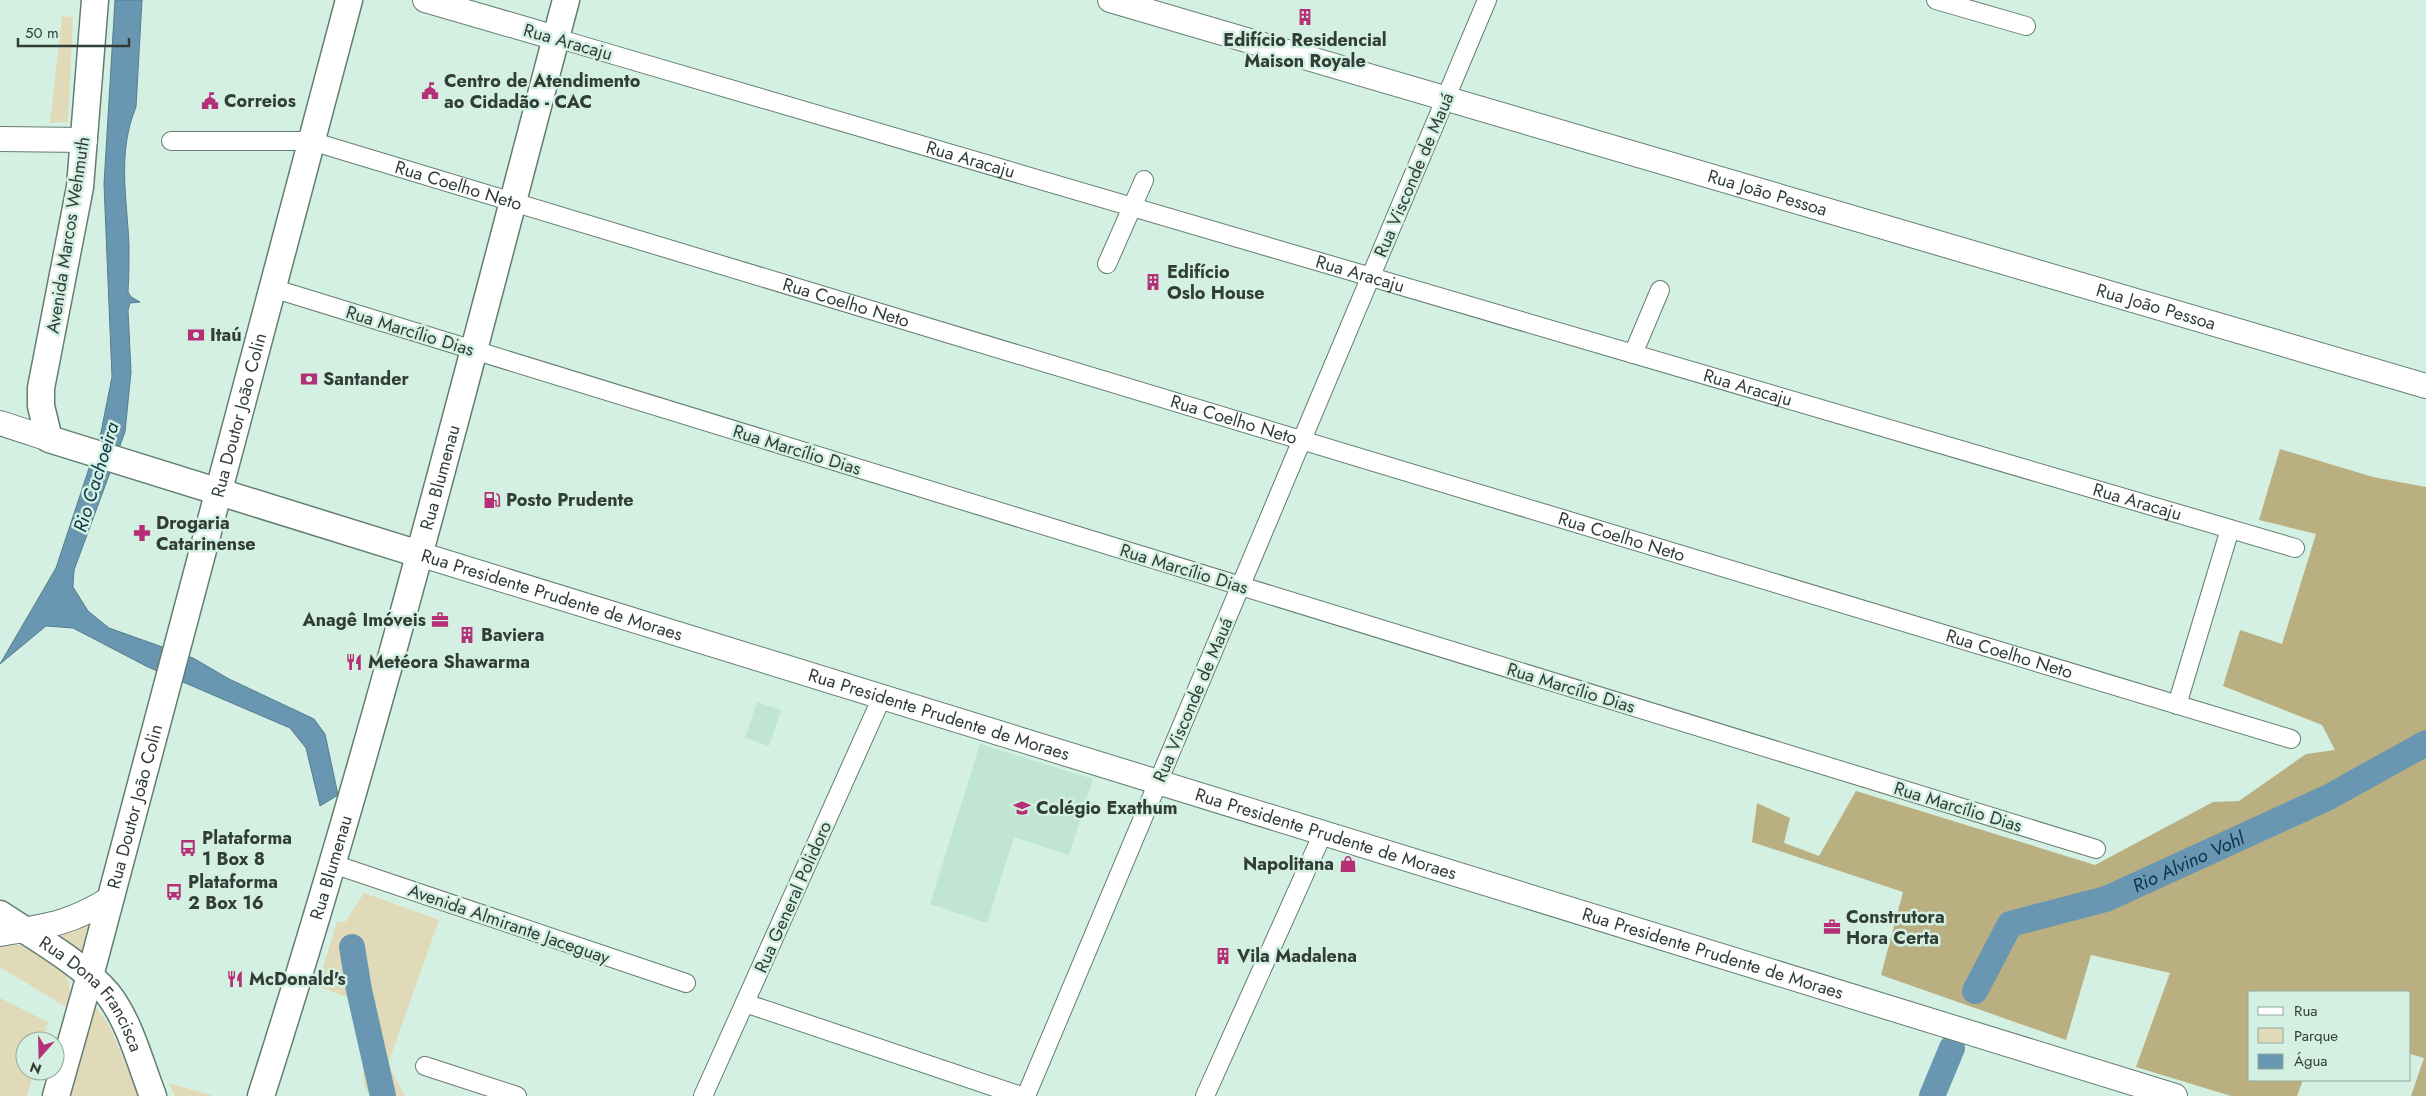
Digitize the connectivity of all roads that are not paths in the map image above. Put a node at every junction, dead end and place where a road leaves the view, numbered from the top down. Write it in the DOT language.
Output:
graph roads {
  1 [pos="95,0"];
  2 [pos="349,0"];
  3 [pos="425,0"];
  4 [pos="566,0"];
  5 [pos="1110,0"];
  6 [pos="1487,0"];
  7 [pos="1937,0"];
  8 [pos="2026,26"];
  9 [pos="556,38"];
  10 [pos="1446,98"];
  11 [pos="0,139"];
  12 [pos="85,140"];
  13 [pos="170,140"];
  14 [pos="311,142"];
  15 [pos="1144,180"];
  16 [pos="512,202"];
  17 [pos="1132,207"];
  18 [pos="1107,264"];
  19 [pos="1371,277"];
  20 [pos="272,288"];
  21 [pos="1660,290"];
  22 [pos="473,350"];
  23 [pos="1633,354"];
  24 [pos="2426,386"];
  25 [pos="0,424"];
  26 [pos="49,439"];
  27 [pos="1302,441"];
  28 [pos="218,492"];
  29 [pos="2230,529"];
  30 [pos="2295,548"];
  31 [pos="419,554"];
  32 [pos="1241,586"];
  33 [pos="882,697"];
  34 [pos="2177,705"];
  35 [pos="2291,739"];
  36 [pos="1158,782"];
  37 [pos="1323,833"];
  38 [pos="2096,849"];
  39 [pos="333,864"];
  40 [pos="111,898"];
  41 [pos="0,914"];
  42 [pos="12,932"];
  43 [pos="90,976"];
  44 [pos="686,983"];
  45 [pos="745,1003"];
  46 [pos="425,1066"];
  47 [pos="56,1096"];
  48 [pos="153,1096"];
  49 [pos="261,1096"];
  50 [pos="517,1096"];
  51 [pos="703,1096"];
  52 [pos="1021,1096"];
  53 [pos="1026,1096"];
  54 [pos="1205,1096"];
  55 [pos="2175,1096"];
  1 -- 12 [label="main road, Avenida Marcos Wehmuth"];
  2 -- 14 [label="main road, Rua Doutor João Colin"];
  3 -- 9 [label="main road, Rua Aracaju"];
  4 -- 9 [label="main road, Rua Blumenau"];
  5 -- 10 [label="main road, Rua João Pessoa"];
  6 -- 10 [label="street, Rua Visconde de Mauá"];
  7 -- 8 [label="street"];
  9 -- 16 [label="main road, Rua Blumenau"];
  9 -- 17 [label="street, Rua Aracaju"];
  10 -- 19 [label="street, Rua Visconde de Mauá"];
  10 -- 24 [label="main road, Rua João Pessoa"];
  11 -- 12 [label="main road"];
  12 -- 26 [label="main road, Avenida Marcos Wehmuth"];
  13 -- 14 [label="street, Rua Coelho Neto"];
  14 -- 16 [label="street, Rua Coelho Neto"];
  14 -- 20 [label="main road, Rua Doutor João Colin"];
  15 -- 17 [label="street"];
  16 -- 22 [label="main road, Rua Blumenau"];
  16 -- 27 [label="street, Rua Coelho Neto"];
  17 -- 18 [label="street"];
  17 -- 19 [label="street, Rua Aracaju"];
  19 -- 23 [label="street, Rua Aracaju"];
  19 -- 27 [label="street, Rua Visconde de Mauá"];
  20 -- 22 [label="street, Rua Marcílio Dias"];
  20 -- 28 [label="main road, Rua Doutor João Colin"];
  21 -- 23 [label="street"];
  22 -- 31 [label="main road, Rua Blumenau"];
  22 -- 32 [label="street, Rua Marcílio Dias"];
  23 -- 29 [label="street, Rua Aracaju"];
  25 -- 26 [label="main road"];
  26 -- 28 [label="main road, Rua Presidente Prudente de Moraes"];
  27 -- 32 [label="street, Rua Visconde de Mauá"];
  27 -- 34 [label="street, Rua Coelho Neto"];
  28 -- 31 [label="main road, Rua Presidente Prudente de Moraes"];
  28 -- 40 [label="main road, Rua Doutor João Colin"];
  29 -- 30 [label="street, Rua Aracaju"];
  29 -- 34 [label="street"];
  31 -- 33 [label="main road, Rua Presidente Prudente de Moraes"];
  31 -- 39 [label="main road, Rua Blumenau"];
  32 -- 36 [label="street, Rua Visconde de Mauá"];
  32 -- 38 [label="street, Rua Marcílio Dias"];
  33 -- 36 [label="main road, Rua Presidente Prudente de Moraes"];
  33 -- 45 [label="street, Rua General Polidoro"];
  34 -- 35 [label="street, Rua Coelho Neto"];
  36 -- 37 [label="main road, Rua Presidente Prudente de Moraes"];
  36 -- 53 [label="street, Rua Visconde de Mauá"];
  37 -- 54 [label="street"];
  37 -- 55 [label="main road, Rua Presidente Prudente de Moraes"];
  39 -- 44 [label="street, Avenida Almirante Jaceguay"];
  39 -- 49 [label="main road, Rua Blumenau"];
  40 -- 42 [label="main road"];
  40 -- 43 [label="main road, Rua Doutor João Colin"];
  41 -- 42 [label="main road, Rua Dona Francisca"];
  42 -- 43 [label="main road, Rua Dona Francisca"];
  43 -- 47 [label="main road, Rua Doutor João Colin"];
  43 -- 48 [label="main road, Rua Dona Francisca"];
  45 -- 51 [label="street, Rua General Polidoro"];
  45 -- 52 [label="street"];
  46 -- 50 [label="street"];
}
